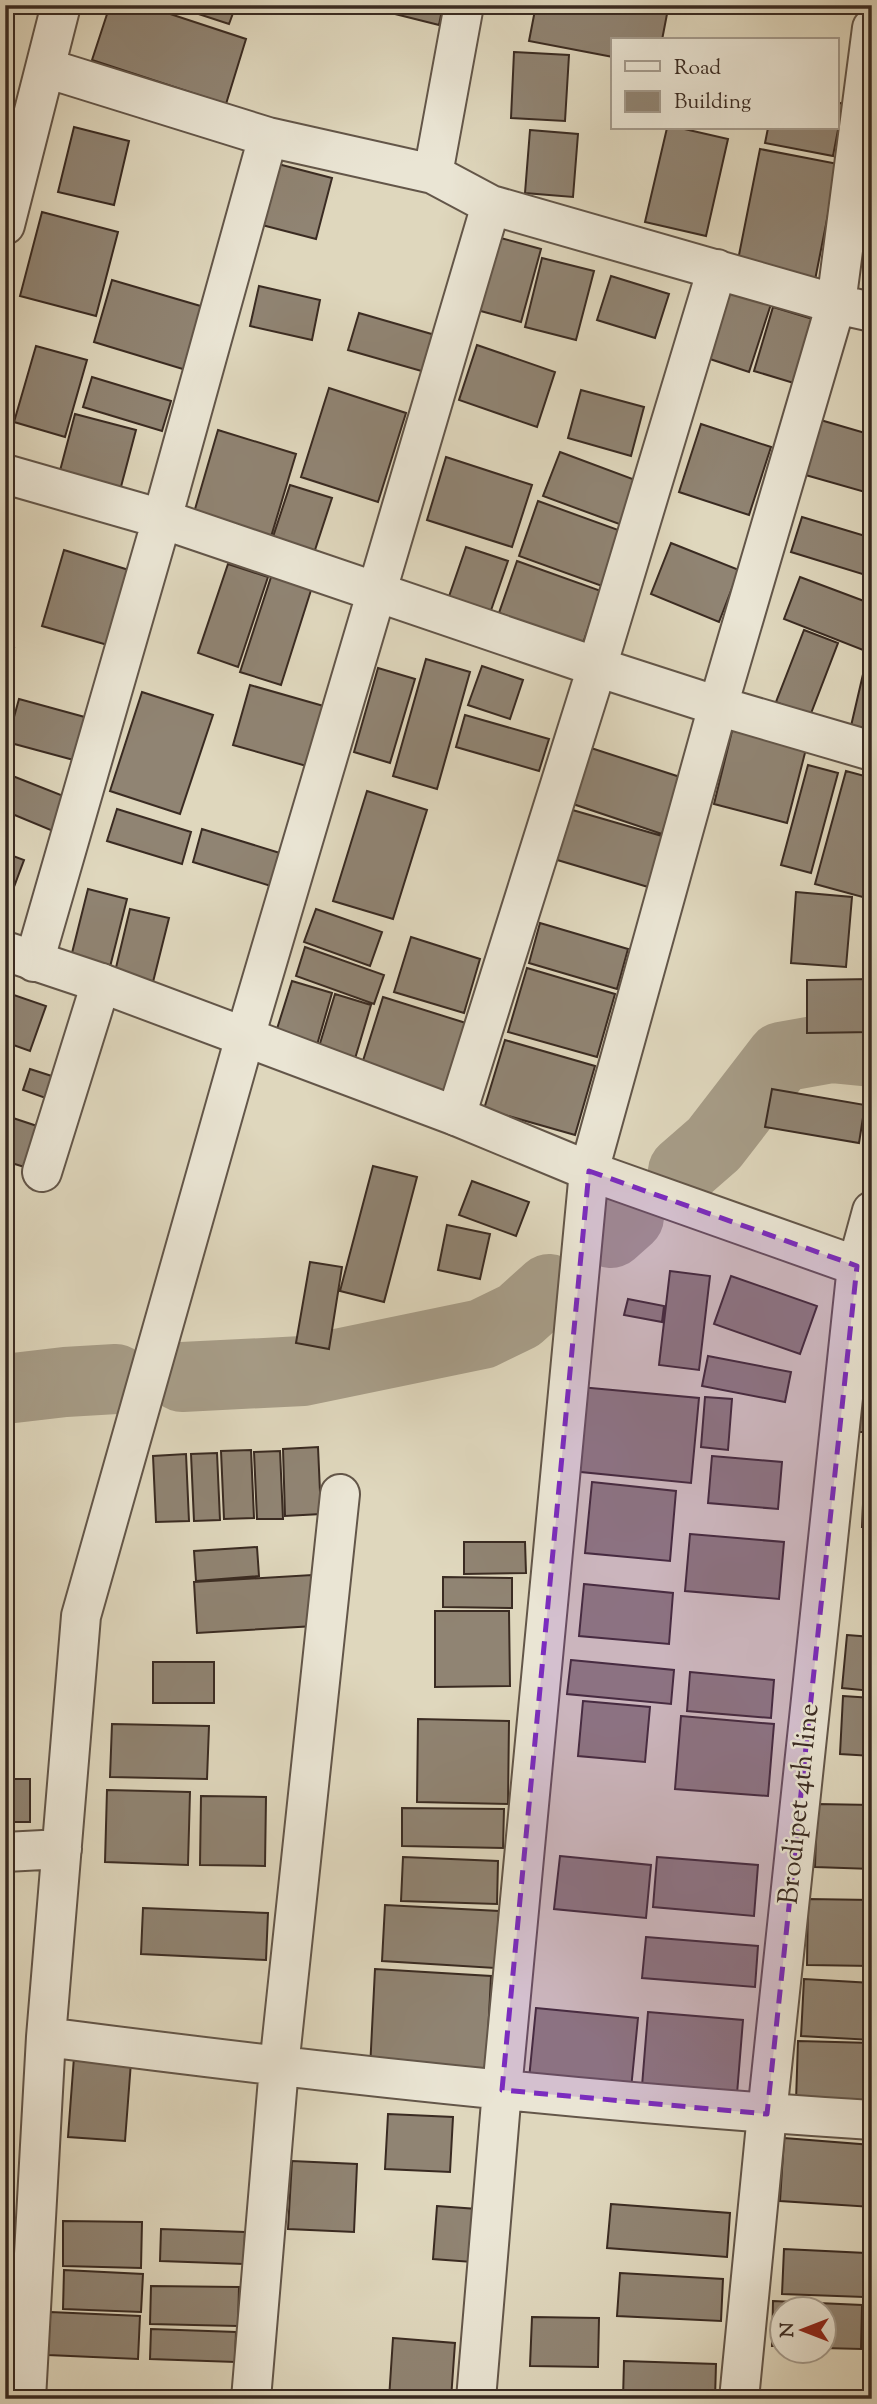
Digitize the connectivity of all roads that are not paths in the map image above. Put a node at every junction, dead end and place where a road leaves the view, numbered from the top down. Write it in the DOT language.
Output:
graph roads {
  1 [pos="61,5"];
  2 [pos="464,5"];
  3 [pos="872,28"];
  4 [pos="46,68"];
  5 [pos="268,137"];
  6 [pos="433,174"];
  7 [pos="491,205"];
  8 [pos="5,225"];
  9 [pos="718,269"];
  10 [pos="854,308"];
  11 [pos="5,474"];
  12 [pos="162,519"];
  13 [pos="375,591"];
  14 [pos="597,667"];
  15 [pos="718,706"];
  16 [pos="872,751"];
  17 [pos="20,956"];
  18 [pos="101,983"];
  19 [pos="245,1037"];
  20 [pos="456,1116"];
  21 [pos="589,1171"];
  22 [pos="43,1172"];
  23 [pos="872,1211"];
  24 [pos="864,1268"];
  25 [pos="340,1494"];
  26 [pos="62,1849"];
  27 [pos="5,1852"];
  28 [pos="46,2037"];
  29 [pos="279,2067"];
  30 [pos="502,2090"];
  31 [pos="767,2114"];
  32 [pos="872,2120"];
  33 [pos="26,2399"];
  34 [pos="251,2399"];
  35 [pos="476,2399"];
  36 [pos="739,2399"];
  1 -- 4 [label="street"];
  2 -- 6 [label="street"];
  3 -- 10 [label="street"];
  4 -- 5 [label="street"];
  4 -- 8 [label="street"];
  5 -- 6 [label="street"];
  5 -- 12 [label="street"];
  6 -- 7 [label="street"];
  7 -- 9 [label="street"];
  7 -- 13 [label="street"];
  9 -- 10 [label="street"];
  9 -- 14 [label="street"];
  10 -- 15 [label="street"];
  11 -- 12 [label="street"];
  12 -- 13 [label="street"];
  12 -- 17 [label="street"];
  13 -- 14 [label="street"];
  13 -- 19 [label="street"];
  14 -- 15 [label="street"];
  14 -- 20 [label="street"];
  15 -- 16 [label="street"];
  15 -- 21 [label="street"];
  17 -- 18 [label="street"];
  18 -- 19 [label="street"];
  18 -- 22 [label="street"];
  19 -- 20 [label="street"];
  19 -- 26 [label="street"];
  20 -- 21 [label="street"];
  21 -- 24 [label="street"];
  21 -- 30 [label="street"];
  23 -- 24 [label="street, Brodipet 4th line"];
  24 -- 31 [label="street, Brodipet 4th line"];
  25 -- 29 [label="street"];
  26 -- 27 [label="street"];
  26 -- 28 [label="street"];
  28 -- 29 [label="street"];
  28 -- 33 [label="street"];
  29 -- 30 [label="street"];
  29 -- 34 [label="street"];
  30 -- 31 [label="street"];
  30 -- 35 [label="street"];
  31 -- 32 [label="street"];
  31 -- 36 [label="street, Brodipet 4th line"];
}
